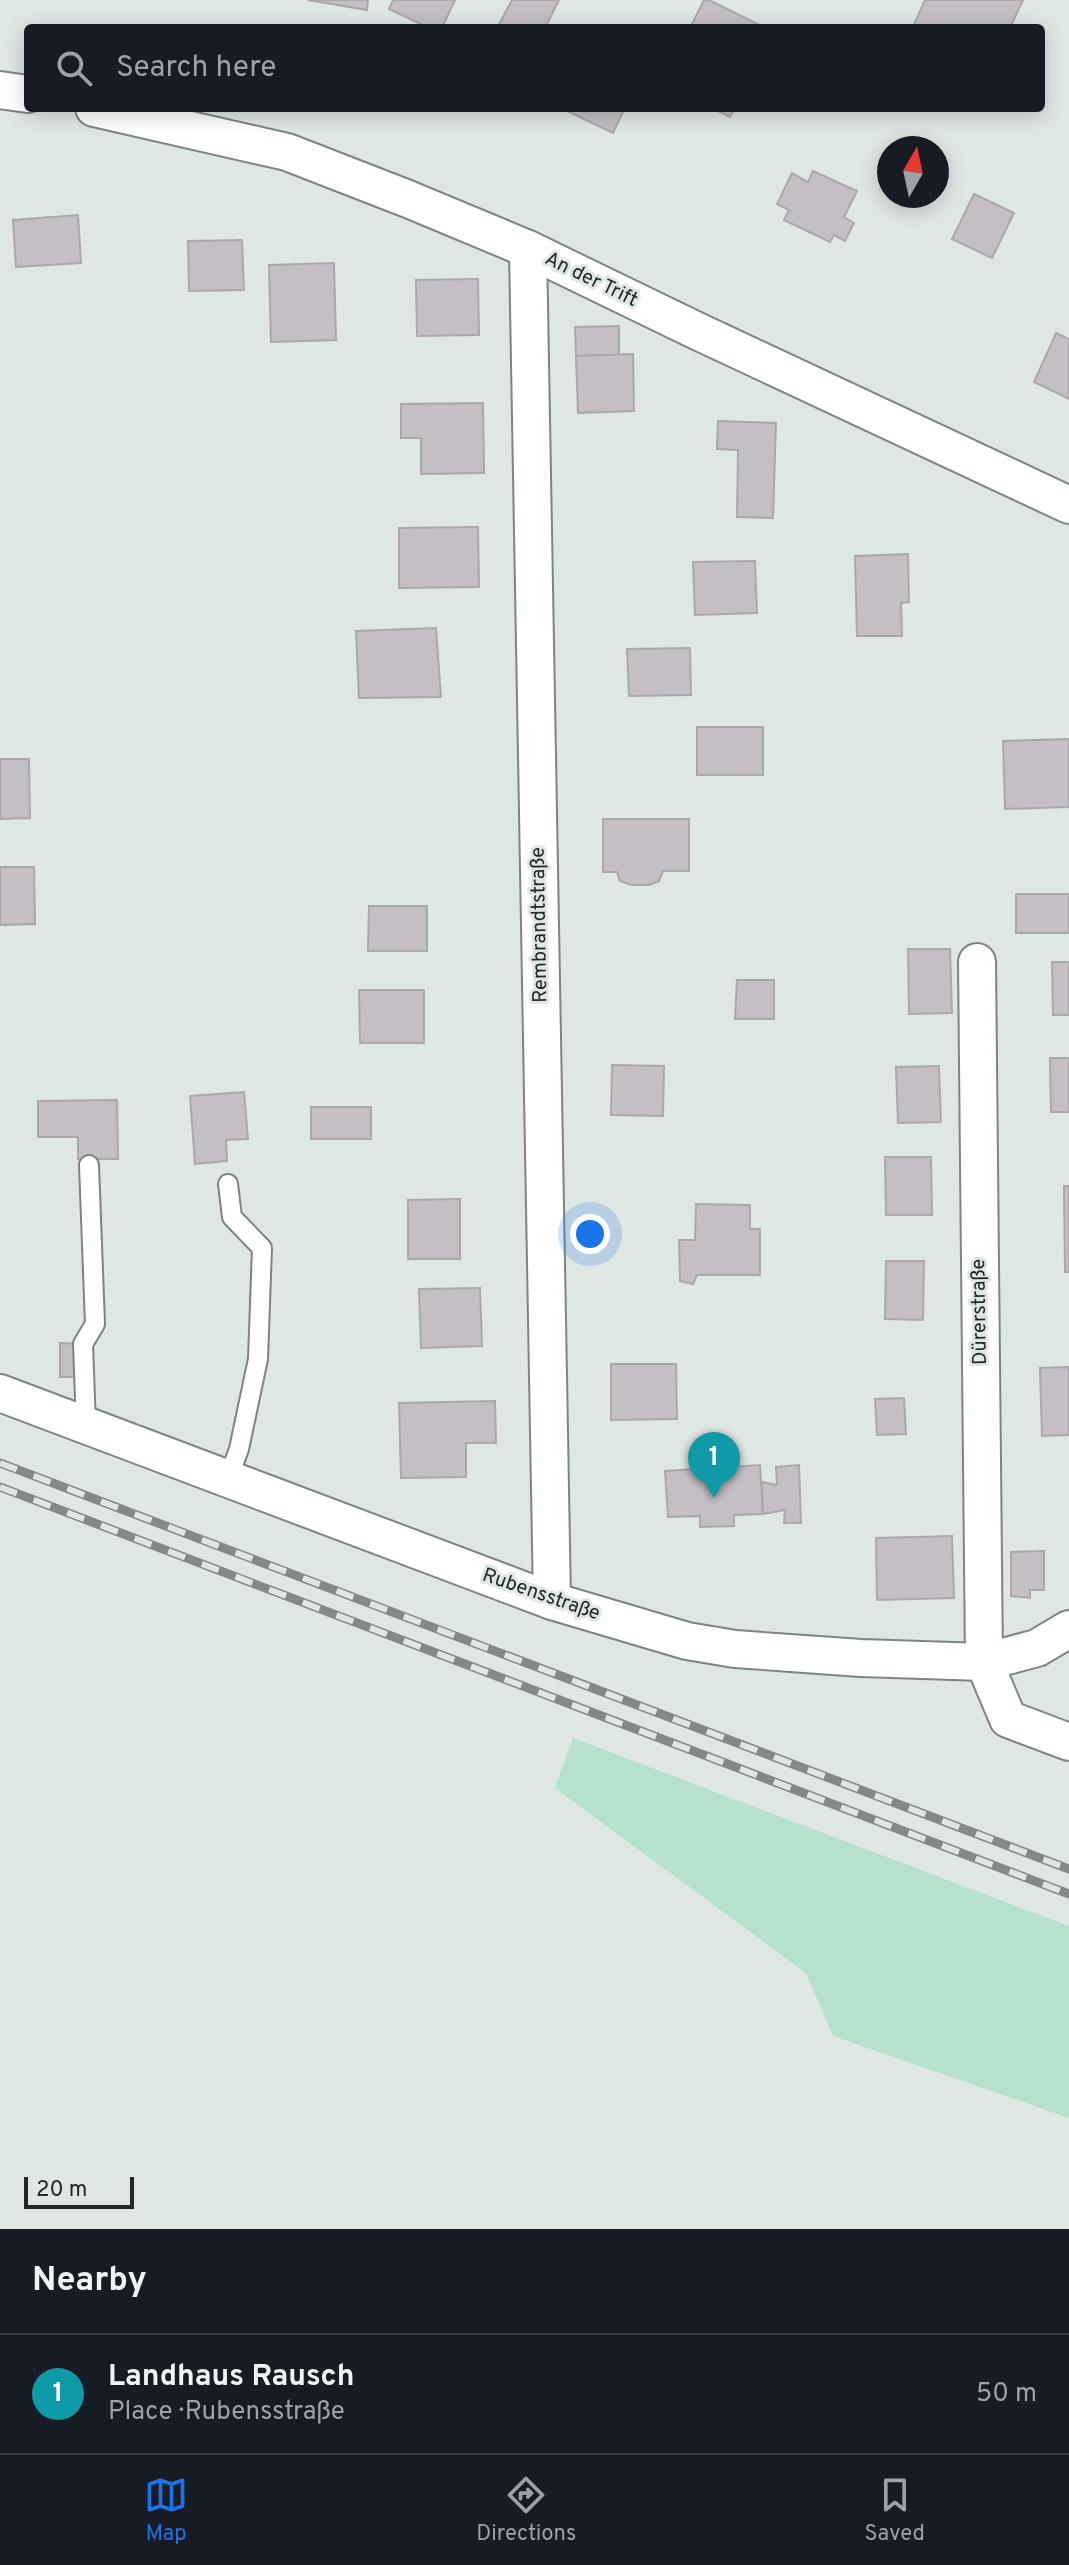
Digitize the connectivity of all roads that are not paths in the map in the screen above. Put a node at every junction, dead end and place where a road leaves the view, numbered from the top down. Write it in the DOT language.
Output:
graph roads {
  1 [pos="0,90"];
  2 [pos="24,93"];
  3 [pos="112,112"];
  4 [pos="528,249"];
  5 [pos="1069,505"];
  6 [pos="977,962"];
  7 [pos="89,1165"];
  8 [pos="228,1184"];
  9 [pos="0,1393"];
  10 [pos="86,1426"];
  11 [pos="228,1479"];
  12 [pos="552,1601"];
  13 [pos="1069,1629"];
  14 [pos="984,1662"];
  15 [pos="1069,1742"];
  1 -- 2 [label="street"];
  3 -- 4 [label="street, An der Trift"];
  4 -- 5 [label="street, An der Trift"];
  4 -- 12 [label="street, Rembrandtstraße"];
  6 -- 14 [label="street, Dürerstraße"];
  7 -- 10 [label="lane"];
  8 -- 11 [label="lane"];
  9 -- 10 [label="street, Rubensstraße"];
  10 -- 11 [label="street, Rubensstraße"];
  11 -- 12 [label="street, Rubensstraße"];
  12 -- 14 [label="street, Rubensstraße"];
  13 -- 14 [label="street, Rubensstraße"];
  14 -- 15 [label="street"];
}
